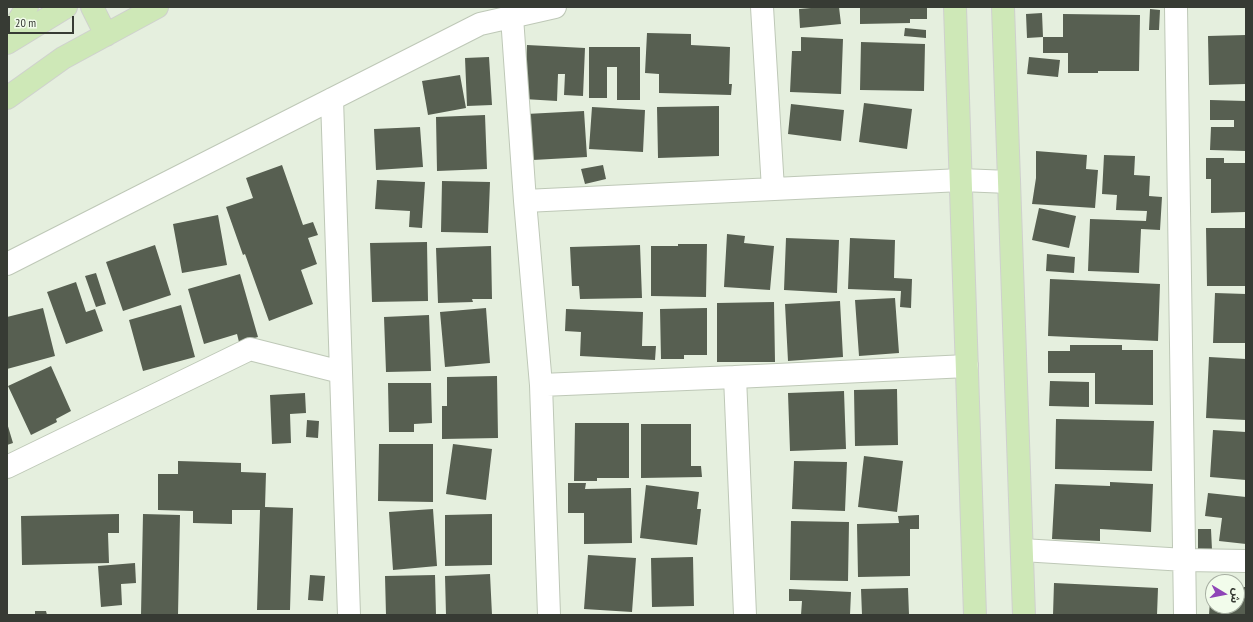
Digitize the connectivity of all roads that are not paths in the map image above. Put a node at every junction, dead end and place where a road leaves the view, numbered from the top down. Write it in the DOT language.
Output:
graph roads {
  1 [pos="27,7"];
  2 [pos="66,7"];
  3 [pos="92,7"];
  4 [pos="157,7"];
  5 [pos="555,7"];
  6 [pos="762,7"];
  7 [pos="955,7"];
  8 [pos="1003,7"];
  9 [pos="1176,7"];
  10 [pos="512,17"];
  11 [pos="106,35"];
  12 [pos="7,39"];
  13 [pos="7,43"];
  14 [pos="7,98"];
  15 [pos="332,99"];
  16 [pos="960,180"];
  17 [pos="1009,182"];
  18 [pos="773,190"];
  19 [pos="524,201"];
  20 [pos="7,264"];
  21 [pos="967,366"];
  22 [pos="341,372"];
  23 [pos="735,378"];
  24 [pos="541,385"];
  25 [pos="7,467"];
  26 [pos="1022,550"];
  27 [pos="1185,560"];
  28 [pos="1246,561"];
  29 [pos="349,615"];
  30 [pos="549,615"];
  31 [pos="745,615"];
  32 [pos="975,615"];
  33 [pos="1024,615"];
  34 [pos="1186,615"];
  1 -- 12 [label="main road"];
  2 -- 13 [label="main road"];
  3 -- 11 [label="main road"];
  4 -- 11 [label="main road"];
  5 -- 10 [label="street"];
  6 -- 18 [label="street"];
  7 -- 16 [label="main road"];
  8 -- 17 [label="main road"];
  9 -- 27 [label="street"];
  10 -- 15 [label="street"];
  10 -- 19 [label="street"];
  11 -- 14 [label="main road"];
  15 -- 20 [label="street"];
  15 -- 22 [label="street"];
  16 -- 17 [label="street"];
  16 -- 18 [label="street"];
  16 -- 21 [label="main road"];
  17 -- 26 [label="main road"];
  18 -- 19 [label="street"];
  19 -- 24 [label="street"];
  21 -- 23 [label="street"];
  21 -- 32 [label="main road"];
  22 -- 25 [label="street"];
  22 -- 29 [label="street"];
  23 -- 24 [label="street"];
  23 -- 31 [label="street"];
  24 -- 30 [label="street"];
  26 -- 27 [label="street"];
  26 -- 33 [label="main road"];
  27 -- 28 [label="street"];
  27 -- 34 [label="street"];
}
